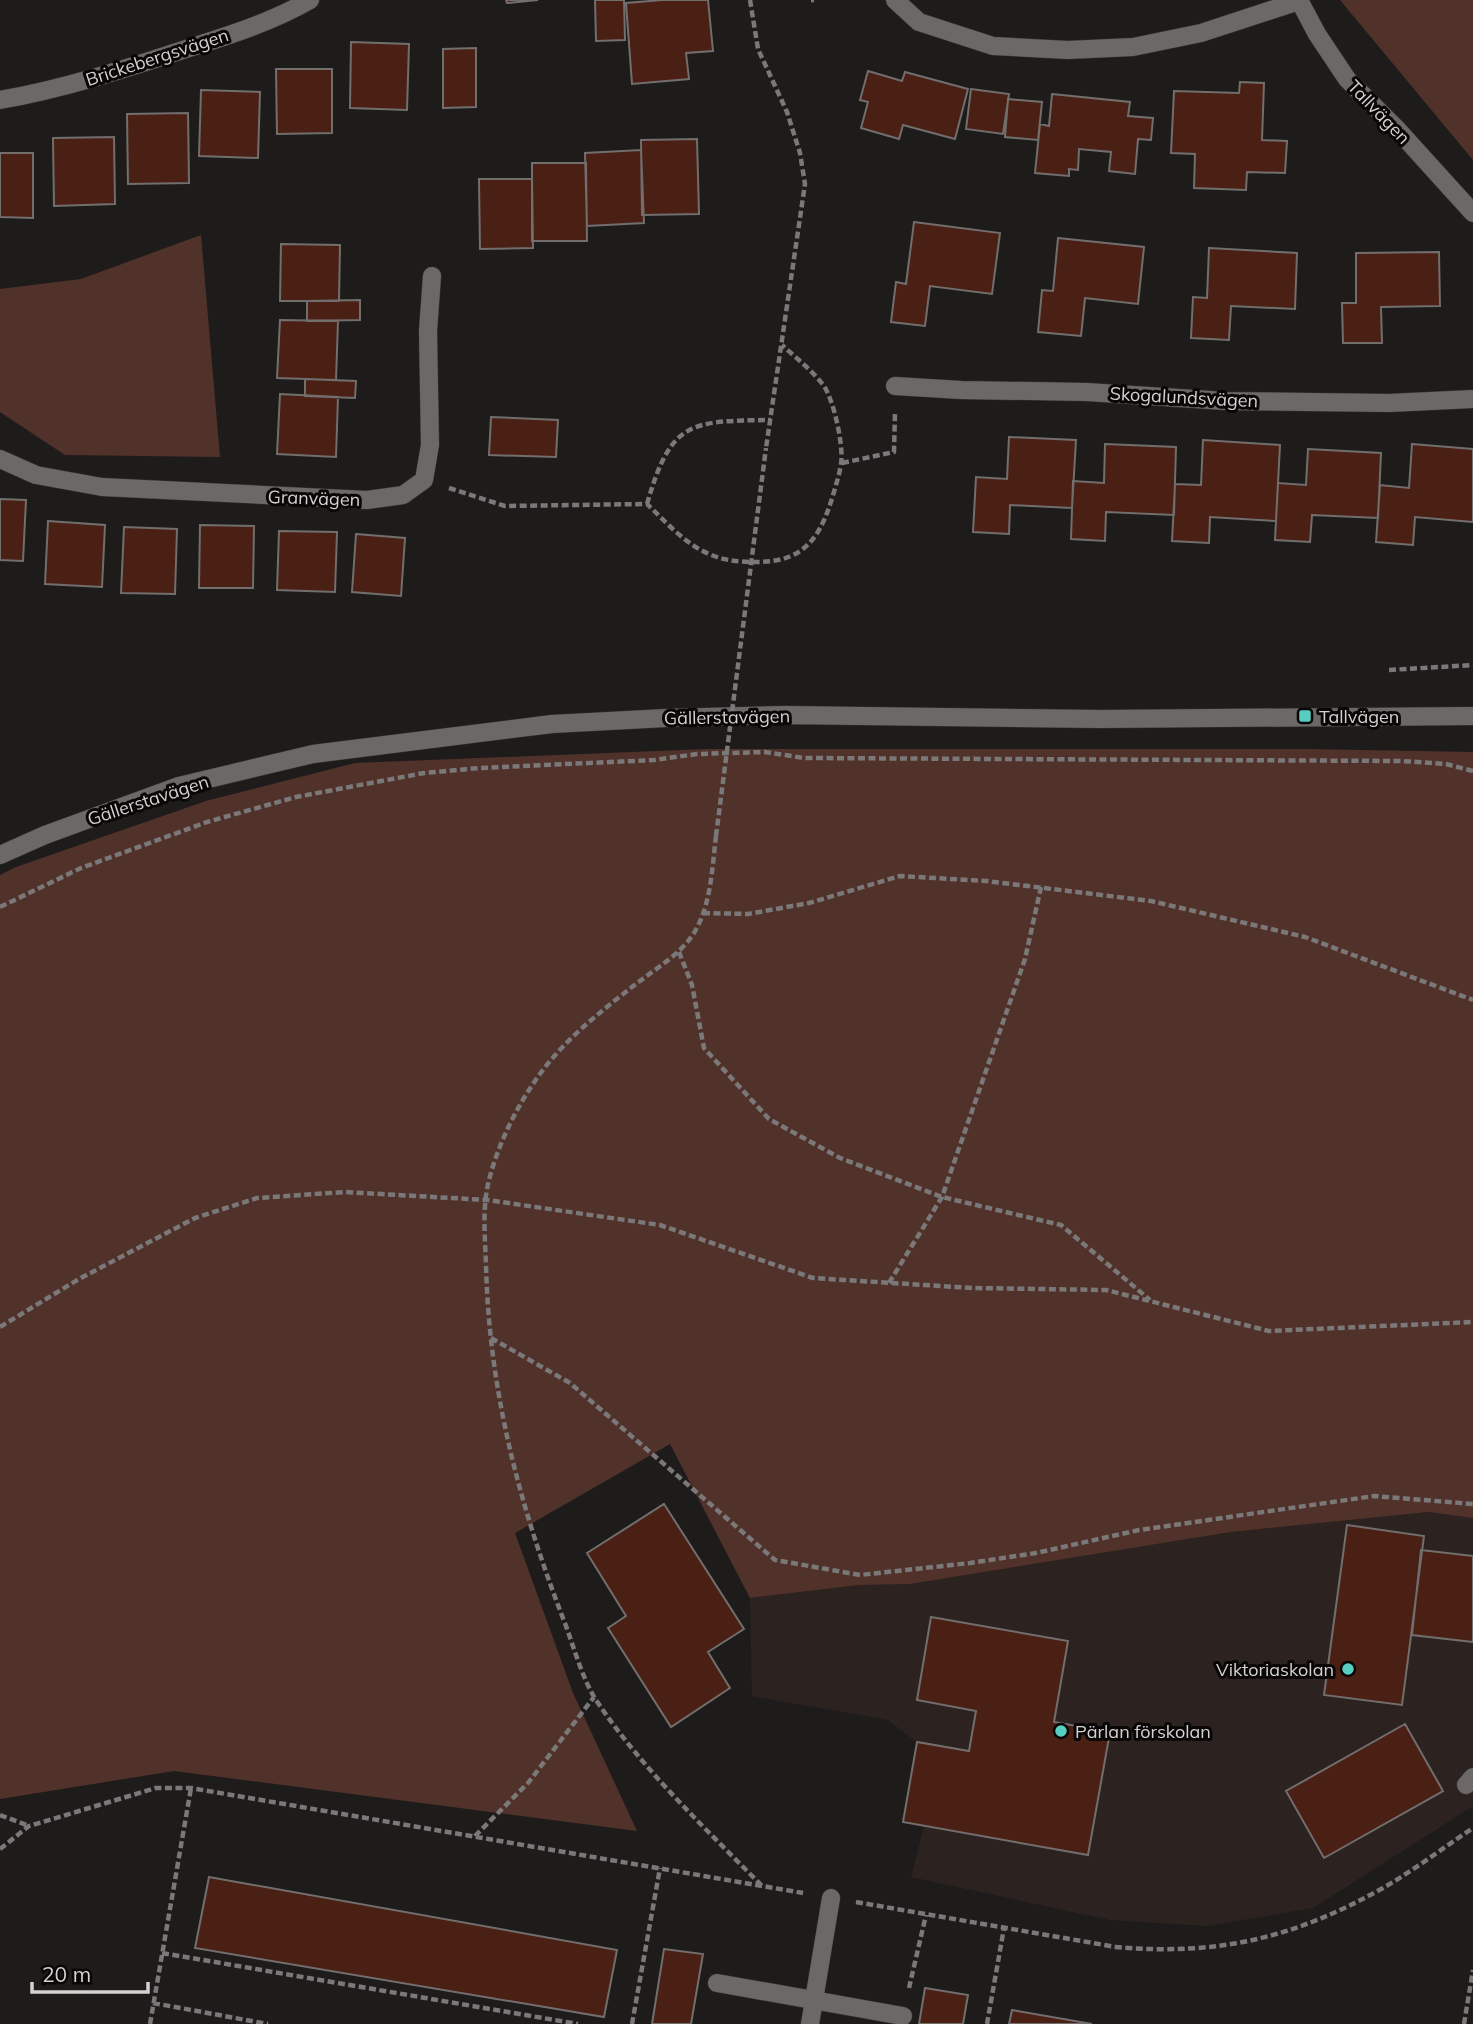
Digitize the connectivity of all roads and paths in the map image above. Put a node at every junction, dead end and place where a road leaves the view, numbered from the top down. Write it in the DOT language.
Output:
graph roads {
  1 [pos="310,0"];
  2 [pos="750,0"];
  3 [pos="895,0"];
  4 [pos="1299,0"];
  5 [pos="0,100"];
  6 [pos="1473,213"];
  7 [pos="432,276"];
  8 [pos="782,345"];
  9 [pos="895,386"];
  10 [pos="1473,399"];
  11 [pos="771,420"];
  12 [pos="0,459"];
  13 [pos="842,463"];
  14 [pos="424,480"];
  15 [pos="647,504"];
  16 [pos="1473,665"];
  17 [pos="1389,670"];
  18 [pos="1473,716"];
  19 [pos="1473,771"];
  20 [pos="0,855"];
  21 [pos="1041,887"];
  22 [pos="0,907"];
  23 [pos="703,913"];
  24 [pos="679,952"];
  25 [pos="1473,1000"];
  26 [pos="942,1197"];
  27 [pos="486,1200"];
  28 [pos="889,1283"];
  29 [pos="1150,1301"];
  30 [pos="1473,1322"];
  31 [pos="0,1327"];
  32 [pos="491,1337"];
  33 [pos="1473,1504"];
  34 [pos="594,1697"];
  35 [pos="191,1788"];
  36 [pos="0,1815"];
  37 [pos="29,1826"];
  38 [pos="1473,1828"];
  39 [pos="474,1836"];
  40 [pos="0,1849"];
  41 [pos="660,1868"];
  42 [pos="763,1886"];
  43 [pos="831,1898"];
  44 [pos="926,1914"];
  45 [pos="1004,1928"];
  46 [pos="162,1953"];
  47 [pos="1473,1970"];
  48 [pos="718,1983"];
  49 [pos="814,1999"];
  50 [pos="153,2003"];
  51 [pos="903,2016"];
  52 [pos="150,2024"];
  53 [pos="268,2024"];
  54 [pos="578,2024"];
  55 [pos="632,2024"];
  56 [pos="810,2024"];
  57 [pos="987,2024"];
  58 [pos="1464,2024"];
  1 -- 5 [label="street, Brickebergsvägen"];
  2 -- 8 [label="path"];
  3 -- 4 [label="street"];
  4 -- 6 [label="street, Tallvägen"];
  7 -- 14 [label="street"];
  8 -- 11 [label="path"];
  8 -- 13 [label="path"];
  9 -- 10 [label="street, Skogalundsvägen"];
  9 -- 13 [label="path"];
  11 -- 15 [label="path"];
  11 -- 23 [label="path, bridge"];
  12 -- 14 [label="street, Granvägen"];
  13 -- 15 [label="path"];
  14 -- 15 [label="path"];
  16 -- 17 [label="path"];
  18 -- 20 [label="street, Gällerstavägen"];
  19 -- 22 [label="path"];
  21 -- 23 [label="path"];
  21 -- 25 [label="path"];
  21 -- 26 [label="path"];
  23 -- 24 [label="path"];
  24 -- 26 [label="path"];
  24 -- 27 [label="path"];
  26 -- 28 [label="path"];
  26 -- 29 [label="path"];
  27 -- 28 [label="path"];
  27 -- 31 [label="path"];
  27 -- 32 [label="path"];
  28 -- 29 [label="path"];
  29 -- 30 [label="path"];
  32 -- 33 [label="path"];
  32 -- 34 [label="path"];
  34 -- 39 [label="path"];
  34 -- 42 [label="path"];
  35 -- 37 [label="path"];
  35 -- 39 [label="path"];
  35 -- 46 [label="path"];
  36 -- 37 [label="path"];
  37 -- 40 [label="path"];
  38 -- 45 [label="path"];
  39 -- 41 [label="path"];
  41 -- 42 [label="path"];
  41 -- 55 [label="path"];
  42 -- 43 [label="path"];
  43 -- 44 [label="path"];
  43 -- 49 [label="street"];
  44 -- 45 [label="path"];
  44 -- 51 [label="path"];
  45 -- 57 [label="path"];
  46 -- 50 [label="path"];
  46 -- 54 [label="path"];
  47 -- 58 [label="path"];
  48 -- 49 [label="street"];
  49 -- 51 [label="street"];
  49 -- 56 [label="street"];
  50 -- 52 [label="path"];
  50 -- 53 [label="path"];
}
